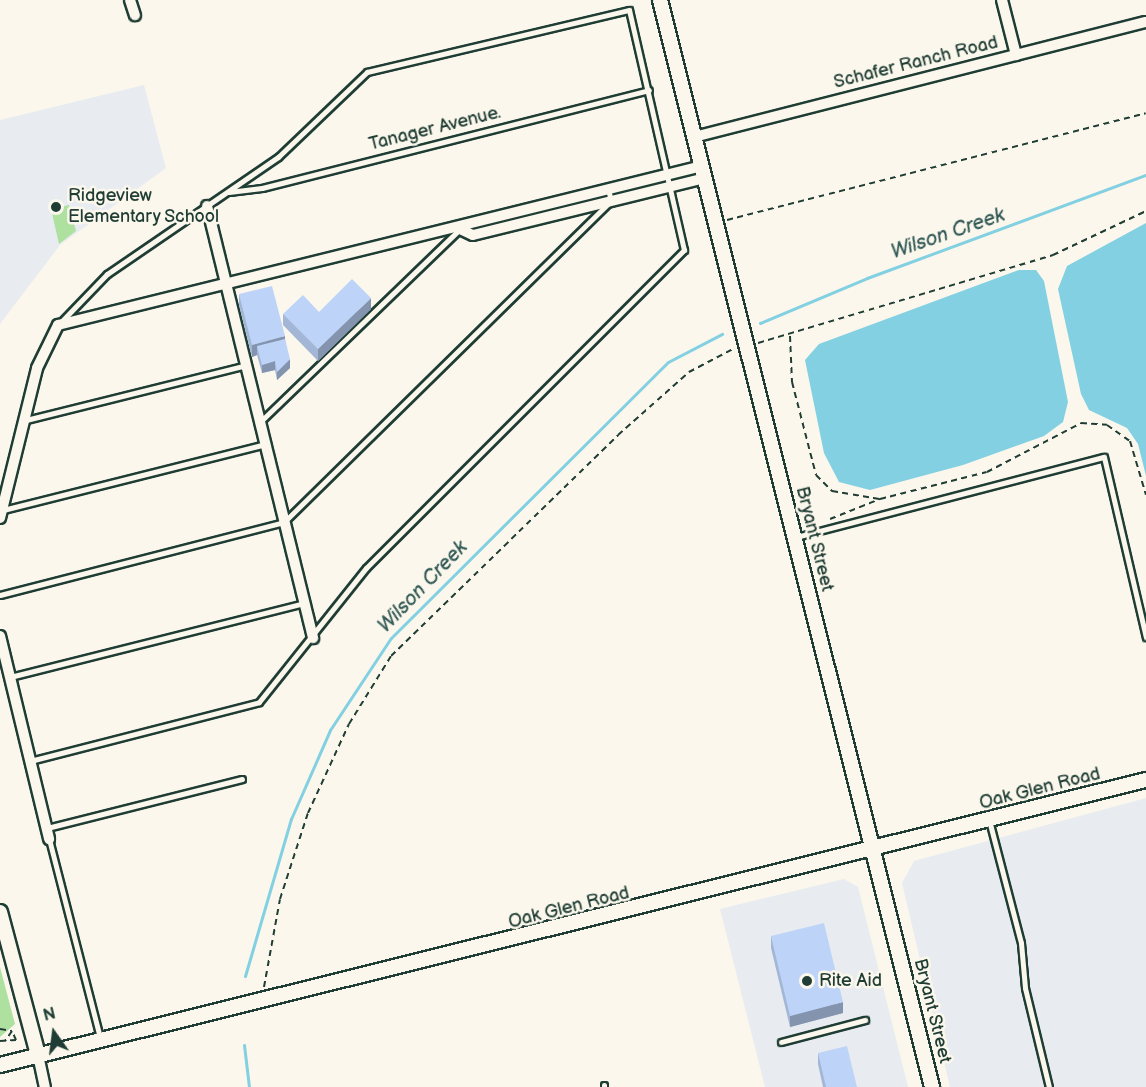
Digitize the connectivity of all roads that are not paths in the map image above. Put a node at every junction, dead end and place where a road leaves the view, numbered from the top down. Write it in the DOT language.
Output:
graph roads {
  1 [pos="130,0"];
  2 [pos="660,0"];
  3 [pos="1002,0"];
  4 [pos="135,15"];
  5 [pos="1146,22"];
  6 [pos="1016,55"];
  7 [pos="649,90"];
  8 [pos="694,137"];
  9 [pos="703,172"];
  10 [pos="669,174"];
  11 [pos="672,186"];
  12 [pos="608,189"];
  13 [pos="227,192"];
  14 [pos="611,201"];
  15 [pos="207,206"];
  16 [pos="460,229"];
  17 [pos="226,285"];
  18 [pos="58,325"];
  19 [pos="246,365"];
  20 [pos="26,420"];
  21 [pos="260,422"];
  22 [pos="265,444"];
  23 [pos="1,514"];
  24 [pos="284,522"];
  25 [pos="795,538"];
  26 [pos="0,595"];
  27 [pos="304,603"];
  28 [pos="0,636"];
  29 [pos="1146,637"];
  30 [pos="313,638"];
  31 [pos="10,677"];
  32 [pos="30,761"];
  33 [pos="242,779"];
  34 [pos="1146,780"];
  35 [pos="989,820"];
  36 [pos="48,834"];
  37 [pos="874,849"];
  38 [pos="0,912"];
  39 [pos="865,1020"];
  40 [pos="100,1040"];
  41 [pos="781,1042"];
  42 [pos="38,1055"];
  43 [pos="0,1065"];
  44 [pos="45,1087"];
  45 [pos="932,1087"];
  46 [pos="1049,1087"];
  1 -- 4 [label="street"];
  2 -- 8 [label="main road, Bryant Street"];
  3 -- 6 [label="street"];
  5 -- 6 [label="street, Schafer Ranch Road"];
  6 -- 8 [label="street, Schafer Ranch Road"];
  7 -- 10 [label="lane"];
  7 -- 13 [label="lane, Tanager Avenue."];
  7 -- 13 [label="lane"];
  8 -- 9 [label="main road, Bryant Street"];
  9 -- 10 [label="street"];
  9 -- 11 [label="street"];
  9 -- 25 [label="main road, Bryant Street"];
  10 -- 11 [label="lane"];
  10 -- 12 [label="street"];
  11 -- 14 [label="street"];
  11 -- 30 [label="lane"];
  12 -- 14 [label="lane"];
  12 -- 16 [label="street"];
  13 -- 15 [label="lane"];
  14 -- 16 [label="street"];
  14 -- 24 [label="lane"];
  15 -- 17 [label="street"];
  15 -- 18 [label="lane"];
  16 -- 17 [label="street"];
  16 -- 21 [label="lane"];
  17 -- 18 [label="street"];
  17 -- 19 [label="street"];
  18 -- 20 [label="street"];
  19 -- 20 [label="lane"];
  19 -- 21 [label="street"];
  20 -- 23 [label="street"];
  21 -- 22 [label="street"];
  22 -- 23 [label="lane"];
  22 -- 24 [label="street"];
  24 -- 26 [label="lane"];
  24 -- 27 [label="street"];
  25 -- 29 [label="lane"];
  25 -- 37 [label="main road, Bryant Street"];
  27 -- 30 [label="street"];
  27 -- 31 [label="lane"];
  28 -- 31 [label="street"];
  30 -- 32 [label="lane"];
  31 -- 32 [label="street"];
  32 -- 36 [label="street"];
  33 -- 36 [label="lane"];
  34 -- 35 [label="main road, Oak Glen Road"];
  35 -- 37 [label="main road, Oak Glen Road"];
  35 -- 46 [label="lane"];
  36 -- 40 [label="lane"];
  37 -- 40 [label="main road, Oak Glen Road"];
  37 -- 45 [label="main road, Bryant Street"];
  38 -- 42 [label="main road"];
  39 -- 41 [label="lane"];
  40 -- 42 [label="main road, Oak Glen Road"];
  42 -- 43 [label="main road, Oak Glen Road"];
  42 -- 44 [label="street"];
}
